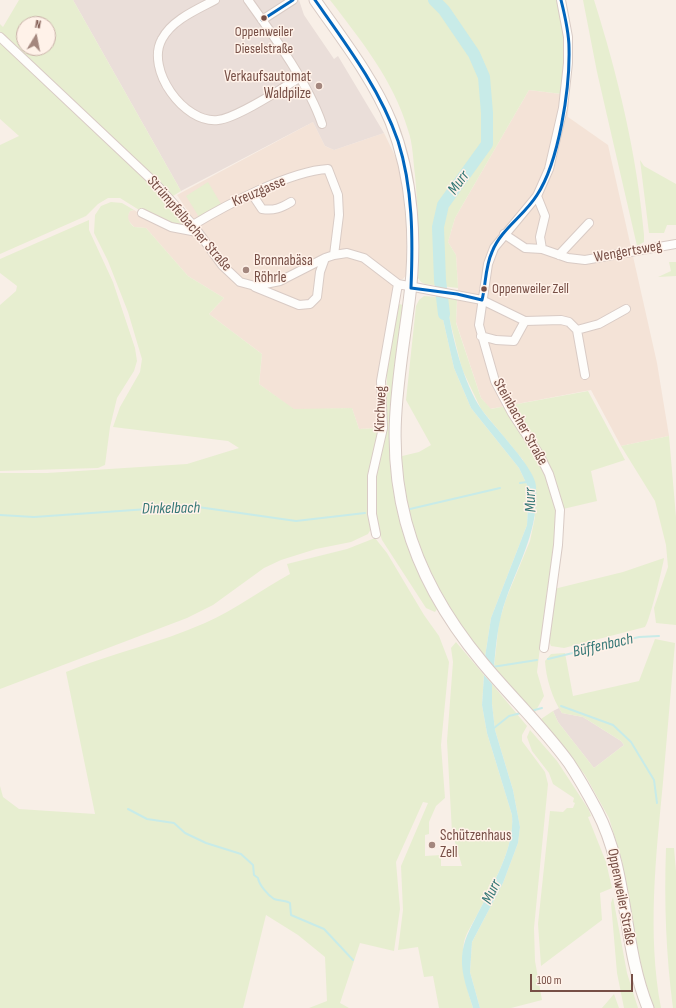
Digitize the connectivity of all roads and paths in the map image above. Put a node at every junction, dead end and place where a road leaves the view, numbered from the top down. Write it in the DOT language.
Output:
graph roads {
  1 [pos="215,0"];
  2 [pos="248,0"];
  3 [pos="293,0"];
  4 [pos="315,0"];
  5 [pos="561,0"];
  6 [pos="262,20"];
  7 [pos="0,37"];
  8 [pos="299,78"];
  9 [pos="322,124"];
  10 [pos="252,194"];
  11 [pos="536,196"];
  12 [pos="291,202"];
  13 [pos="142,213"];
  14 [pos="589,223"];
  15 [pos="195,228"];
  16 [pos="504,234"];
  17 [pos="676,244"];
  18 [pos="542,248"];
  19 [pos="334,255"];
  20 [pos="559,255"];
  21 [pos="325,258"];
  22 [pos="398,284"];
  23 [pos="254,286"];
  24 [pos="411,288"];
  25 [pos="482,300"];
  26 [pos="626,309"];
  27 [pos="525,321"];
  28 [pos="577,330"];
  29 [pos="481,336"];
  30 [pos="585,375"];
  31 [pos="376,534"];
  32 [pos="544,648"];
  33 [pos="648,1008"];
  1 -- 8 [label="street"];
  2 -- 6 [label="street"];
  3 -- 6 [label="street"];
  4 -- 24 [label="street, Oppenweiler Straße"];
  5 -- 11 [label="street, Steinbacher Straße"];
  6 -- 8 [label="street"];
  7 -- 15 [label="street, Strümpfelbacher Straße"];
  8 -- 9 [label="street"];
  10 -- 12 [label="street"];
  10 -- 15 [label="street, Kreuzgasse"];
  10 -- 19 [label="street, Kreuzgasse"];
  11 -- 16 [label="street, Steinbacher Straße"];
  11 -- 18 [label="street"];
  13 -- 15 [label="street"];
  14 -- 20 [label="street"];
  15 -- 23 [label="street, Strümpfelbacher Straße"];
  16 -- 18 [label="street, Wengertsweg"];
  16 -- 25 [label="street, Steinbacher Straße"];
  17 -- 20 [label="street, Wengertsweg"];
  18 -- 20 [label="street, Wengertsweg"];
  19 -- 21 [label="street"];
  19 -- 22 [label="street"];
  21 -- 23 [label="street"];
  21 -- 23 [label="street, Strümpfelbacher Straße"];
  22 -- 24 [label="street"];
  22 -- 31 [label="street, Kirchweg"];
  24 -- 25 [label="street"];
  24 -- 33 [label="street, Oppenweiler Straße"];
  25 -- 27 [label="street"];
  25 -- 29 [label="street, Steinbacher Straße"];
  26 -- 28 [label="street"];
  27 -- 28 [label="street"];
  27 -- 29 [label="street"];
  28 -- 30 [label="street"];
  29 -- 32 [label="street, Steinbacher Straße"];
}
